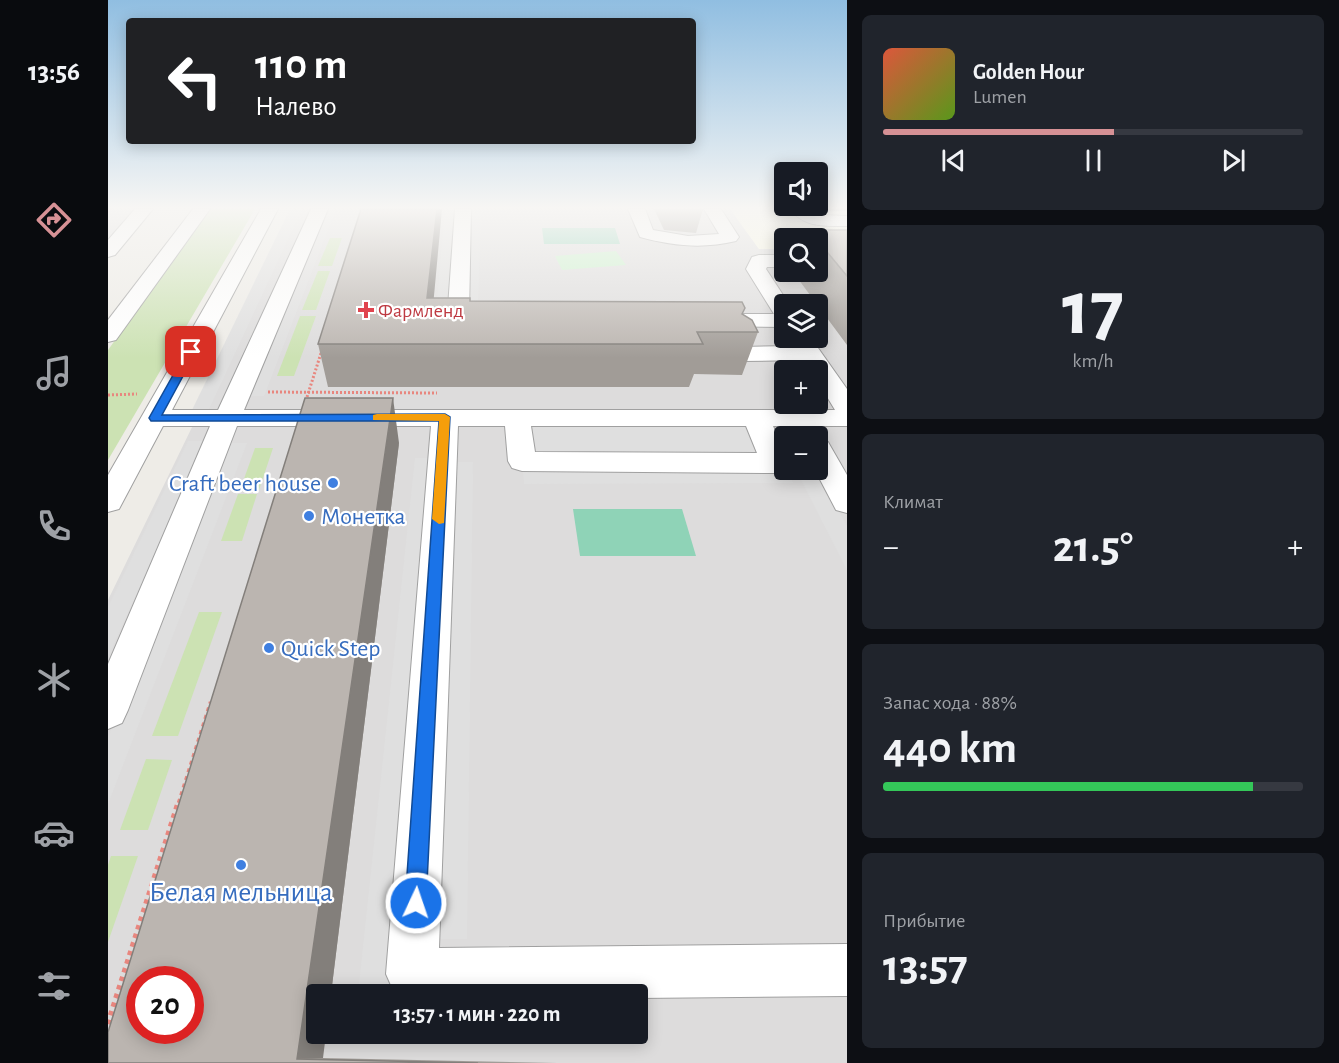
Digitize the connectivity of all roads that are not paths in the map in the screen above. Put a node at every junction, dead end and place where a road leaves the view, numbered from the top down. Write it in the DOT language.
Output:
graph roads {
  1 [pos="165,259"];
  2 [pos="243,259"];
  3 [pos="298,259"];
  4 [pos="461,259"];
  5 [pos="774,261"];
  6 [pos="774,298"];
  7 [pos="493,321"];
  8 [pos="691,321"];
  9 [pos="774,321"];
  10 [pos="108,335"];
  11 [pos="789,348"];
  12 [pos="806,348"];
  13 [pos="741,354"];
  14 [pos="847,408"];
  15 [pos="445,417"];
  16 [pos="517,417"];
  17 [pos="155,418"];
  18 [pos="227,418"];
  19 [pos="756,418"];
  20 [pos="847,418"];
  21 [pos="800,426"];
  22 [pos="811,426"];
  23 [pos="828,467"];
  24 [pos="108,501"];
  25 [pos="847,502"];
  26 [pos="108,710"];
  27 [pos="847,970"];
  1 -- 10 [label="street"];
  2 -- 17 [label="street"];
  3 -- 18 [label="street"];
  4 -- 7 [label="street"];
  5 -- 6 [label="street"];
  8 -- 9 [label="street"];
  11 -- 13 [label="street"];
  12 -- 14 [label="street"];
  15 -- 16 [label="street"];
  15 -- 18 [label="street"];
  15 -- 27 [label="street"];
  16 -- 19 [label="street"];
  16 -- 19 [label="street"];
  17 -- 18 [label="street"];
  17 -- 24 [label="street"];
  18 -- 26 [label="street"];
  19 -- 21 [label="street"];
  20 -- 22 [label="street"];
  23 -- 25 [label="street"];
}
